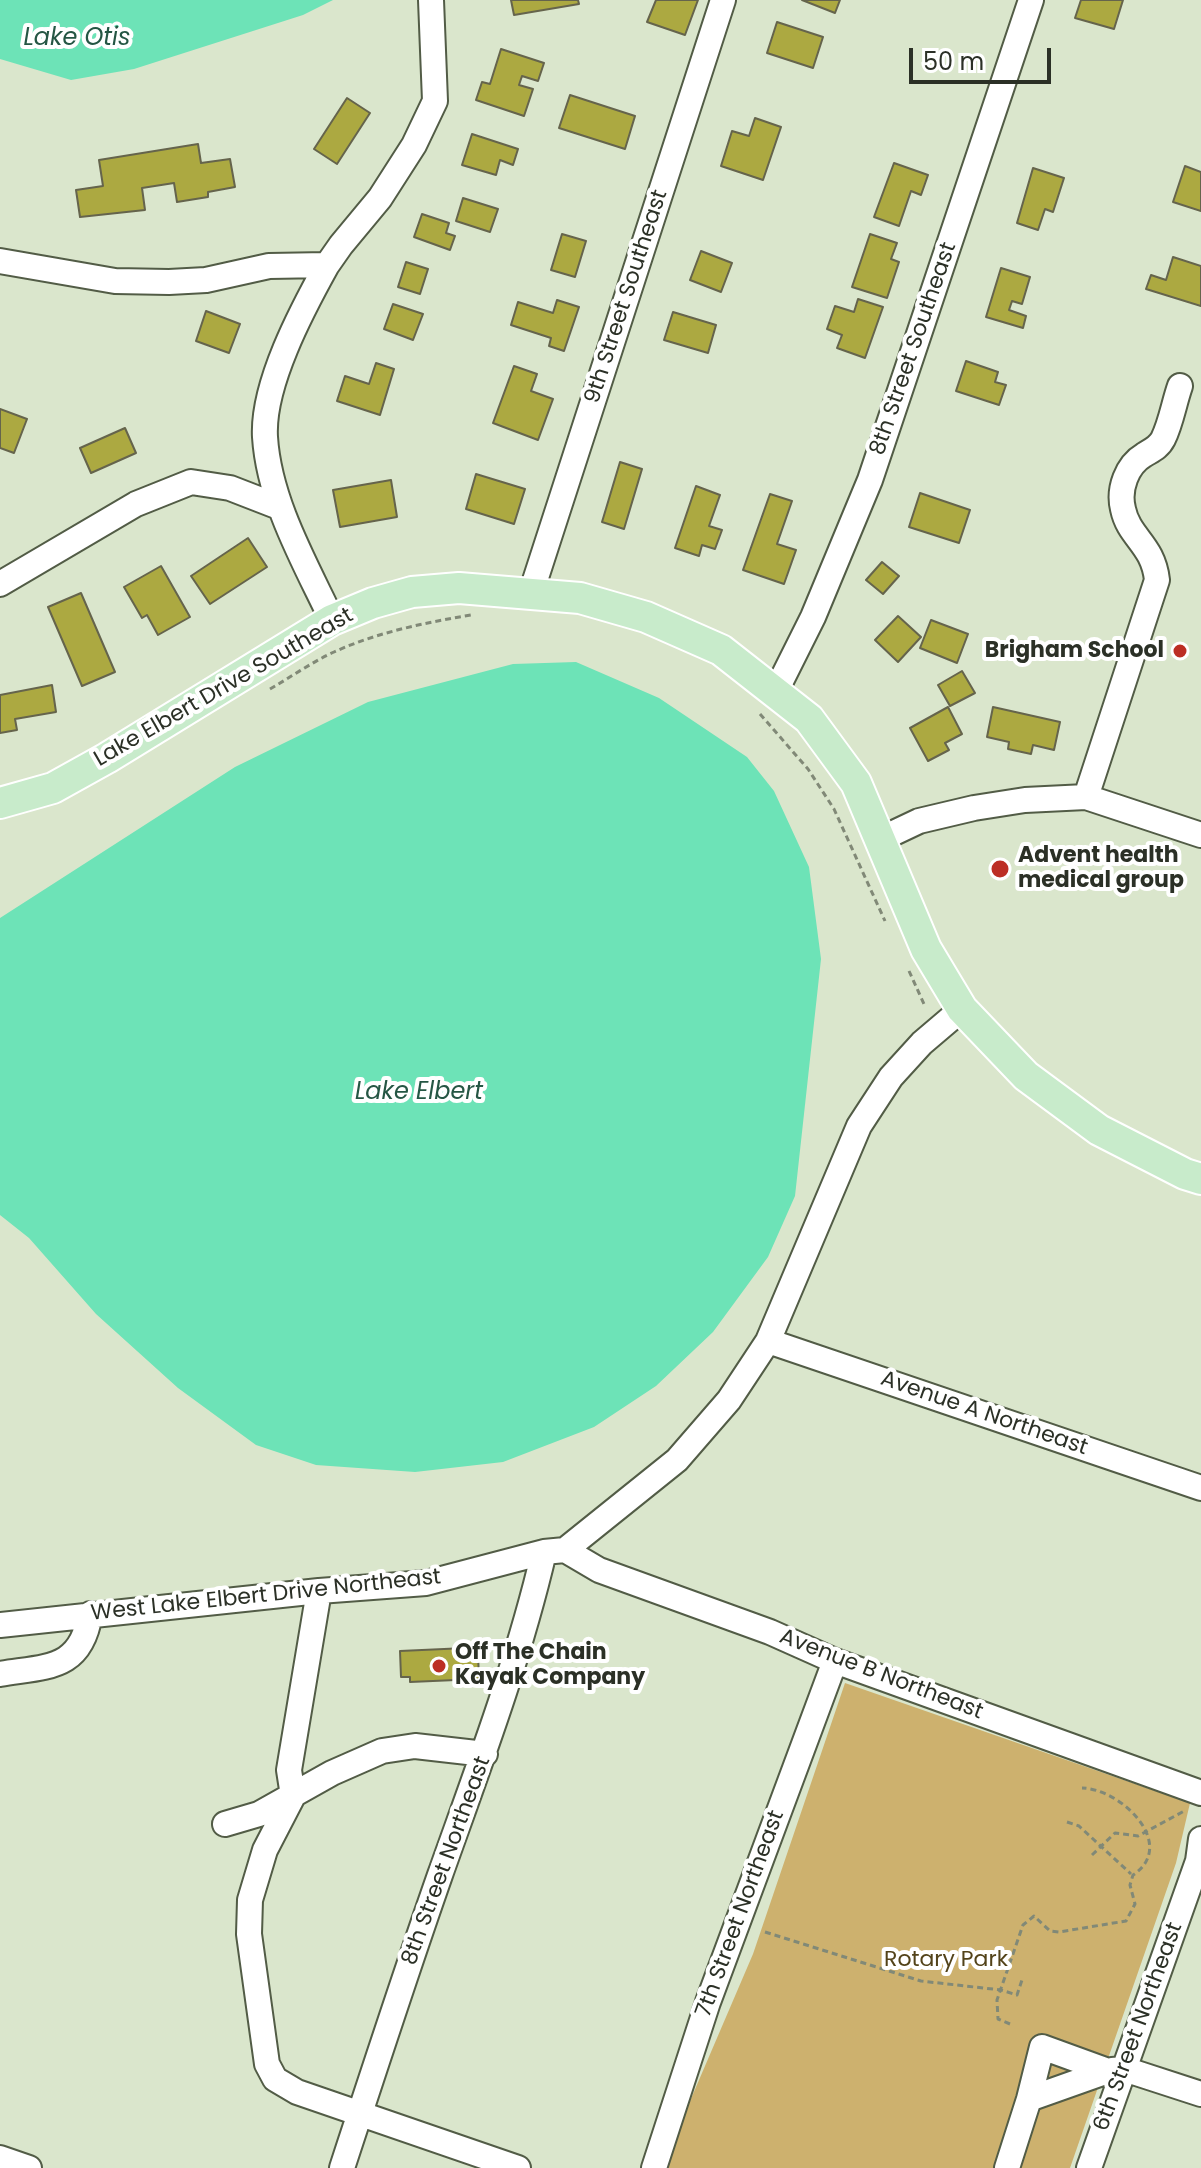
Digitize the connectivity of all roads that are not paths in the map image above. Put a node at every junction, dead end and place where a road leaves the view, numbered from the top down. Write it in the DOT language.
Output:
graph roads {
  1 [pos="431,0"];
  2 [pos="723,0"];
  3 [pos="1031,0"];
  4 [pos="0,261"];
  5 [pos="327,265"];
  6 [pos="1180,386"];
  7 [pos="279,507"];
  8 [pos="0,584"];
  9 [pos="531,593"];
  10 [pos="332,620"];
  11 [pos="764,699"];
  12 [pos="1086,797"];
  13 [pos="0,803"];
  14 [pos="1201,835"];
  15 [pos="881,839"];
  16 [pos="962,1009"];
  17 [pos="1201,1179"];
  18 [pos="768,1341"];
  19 [pos="1201,1488"];
  20 [pos="554,1551"];
  21 [pos="319,1591"];
  22 [pos="90,1614"];
  23 [pos="0,1625"];
  24 [pos="835,1661"];
  25 [pos="0,1674"];
  26 [pos="485,1754"];
  27 [pos="293,1796"];
  28 [pos="1193,1802"];
  29 [pos="225,1824"];
  30 [pos="1201,1839"];
  31 [pos="1116,2070"];
  32 [pos="1201,2094"];
  33 [pos="1029,2099"];
  34 [pos="360,2114"];
  35 [pos="0,2158"];
  36 [pos="29,2168"];
  37 [pos="342,2168"];
  38 [pos="518,2168"];
  39 [pos="654,2168"];
  40 [pos="1007,2168"];
  41 [pos="1089,2168"];
  1 -- 5 [label="street"];
  2 -- 9 [label="street, 9th Street Southeast"];
  3 -- 11 [label="street, 8th Street Southeast"];
  4 -- 5 [label="street"];
  5 -- 7 [label="street"];
  6 -- 12 [label="street"];
  7 -- 8 [label="street"];
  7 -- 10 [label="street"];
  9 -- 10 [label="main road, Lake Elbert Drive Southeast"];
  9 -- 11 [label="main road, Lake Elbert Drive Southeast"];
  10 -- 13 [label="main road, Lake Elbert Drive Southeast"];
  11 -- 15 [label="main road, Lake Elbert Drive Southeast"];
  12 -- 14 [label="street"];
  12 -- 15 [label="street"];
  15 -- 16 [label="main road, Lake Elbert Drive Southeast"];
  16 -- 17 [label="main road, Lake Elbert Drive Southeast"];
  16 -- 18 [label="street, West Lake Elbert Drive Northeast"];
  18 -- 19 [label="street, Avenue A Northeast"];
  18 -- 20 [label="street, West Lake Elbert Drive Northeast"];
  20 -- 21 [label="street, West Lake Elbert Drive Northeast"];
  20 -- 24 [label="street, Avenue B Northeast"];
  20 -- 26 [label="street, 8th Street Northeast"];
  21 -- 22 [label="street, West Lake Elbert Drive Northeast"];
  21 -- 27 [label="street"];
  22 -- 23 [label="street, West Lake Elbert Drive Northeast"];
  22 -- 25 [label="street"];
  24 -- 28 [label="street, Avenue B Northeast"];
  24 -- 39 [label="street, 7th Street Northeast"];
  26 -- 27 [label="street"];
  26 -- 34 [label="street, 8th Street Northeast"];
  27 -- 29 [label="street"];
  27 -- 34 [label="street"];
  30 -- 31 [label="street, 6th Street Northeast"];
  31 -- 32 [label="street"];
  31 -- 33 [label="street"];
  31 -- 33 [label="street"];
  31 -- 41 [label="street, 6th Street Northeast"];
  33 -- 40 [label="street"];
  34 -- 37 [label="street, 8th Street Northeast"];
  34 -- 38 [label="street"];
  35 -- 36 [label="street"];
}
